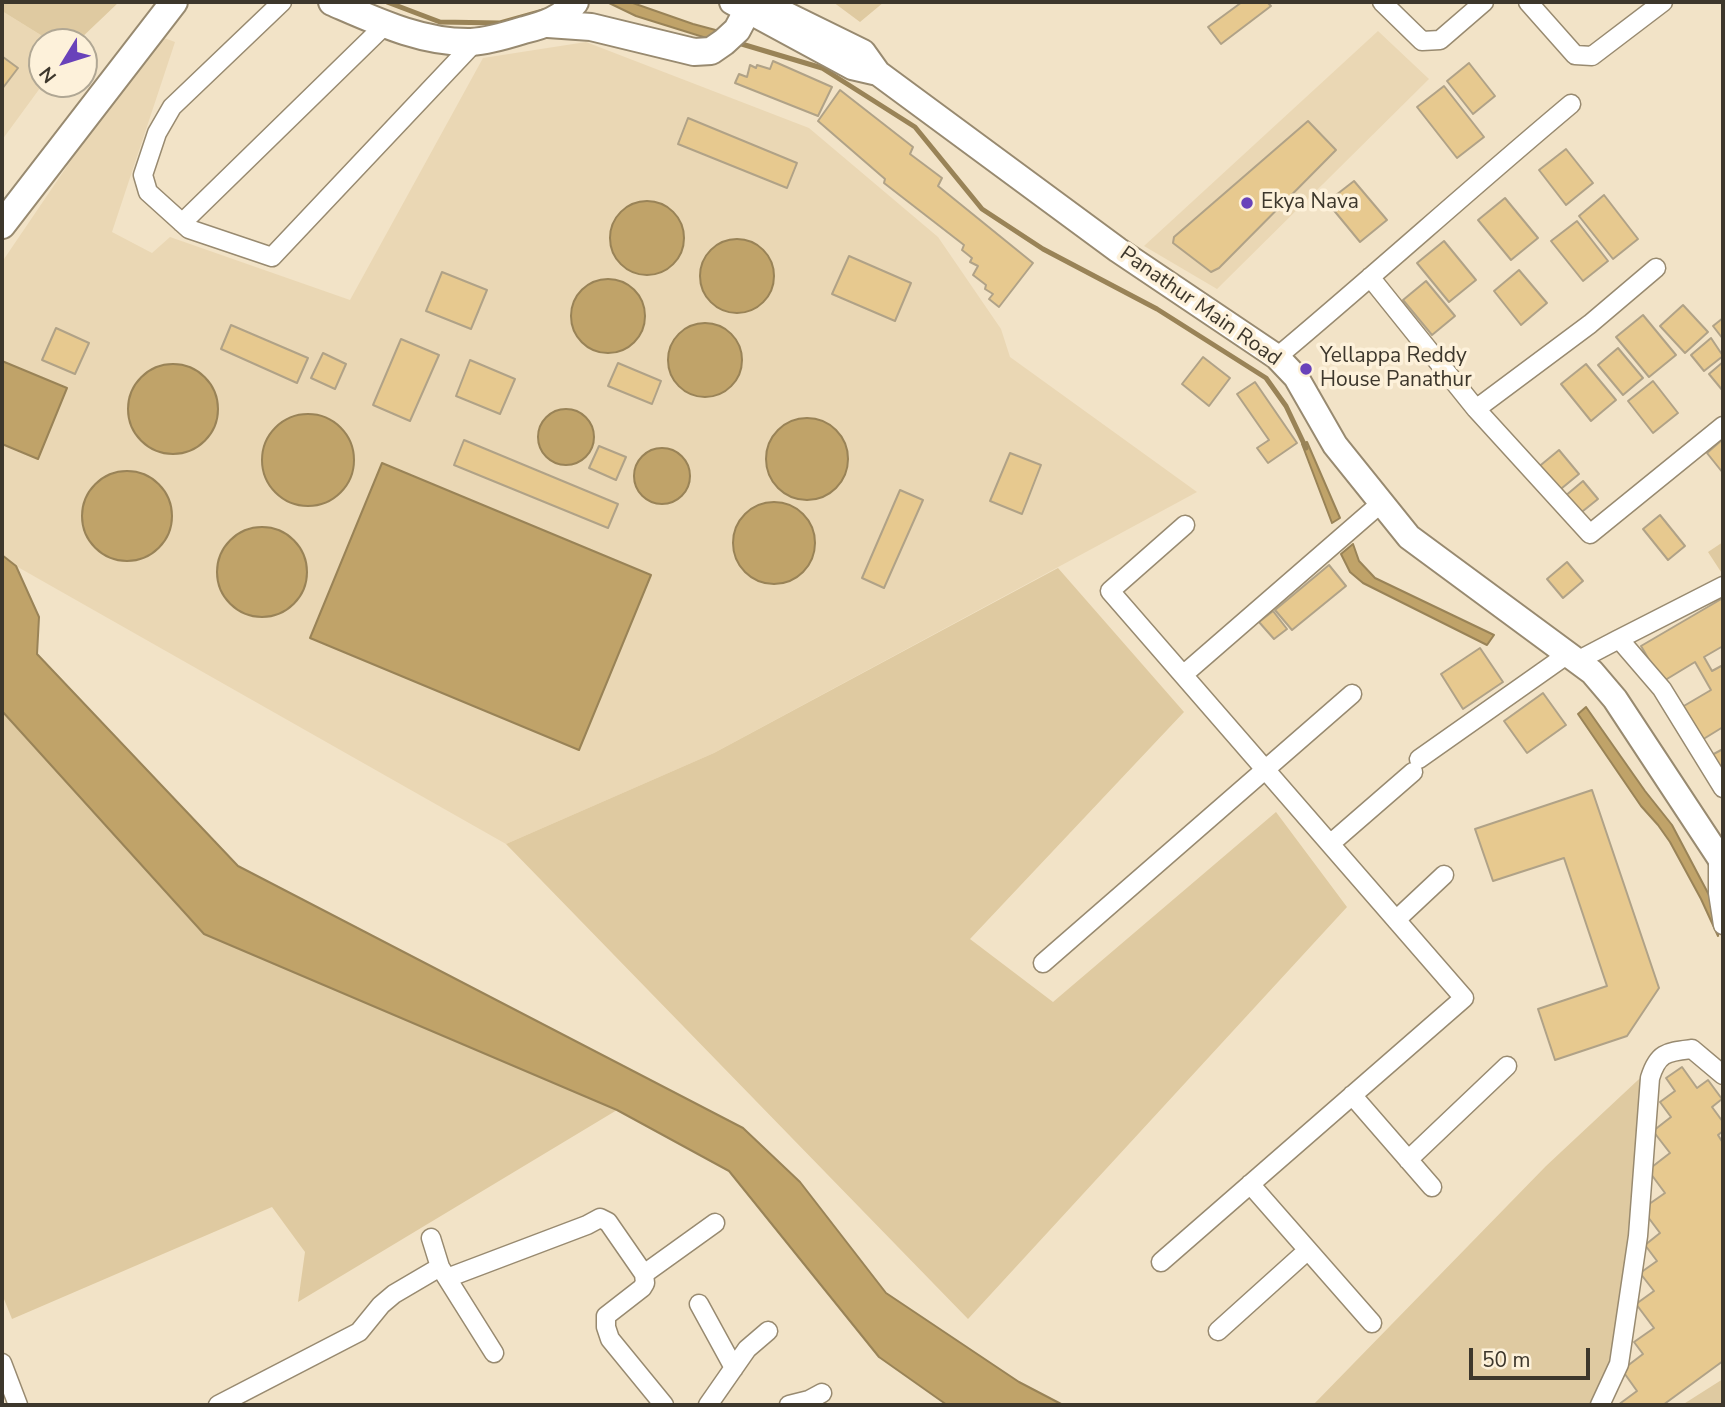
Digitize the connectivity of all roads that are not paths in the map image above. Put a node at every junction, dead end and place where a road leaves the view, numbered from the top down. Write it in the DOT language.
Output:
graph roads {
  1 [pos="150,2"];
  2 [pos="174,2"];
  3 [pos="282,2"];
  4 [pos="332,2"];
  5 [pos="1382,2"];
  6 [pos="1484,2"];
  7 [pos="1528,2"];
  8 [pos="1664,2"];
  9 [pos="564,12"];
  10 [pos="742,15"];
  11 [pos="385,25"];
  12 [pos="475,42"];
  13 [pos="1571,104"];
  14 [pos="2,196"];
  15 [pos="182,223"];
  16 [pos="2,225"];
  17 [pos="1656,268"];
  18 [pos="1370,277"];
  19 [pos="1277,358"];
  20 [pos="1476,410"];
  21 [pos="1723,426"];
  22 [pos="1380,504"];
  23 [pos="1185,525"];
  24 [pos="1723,586"];
  25 [pos="1619,639"];
  26 [pos="1572,657"];
  27 [pos="1184,675"];
  28 [pos="1352,694"];
  29 [pos="1265,769"];
  30 [pos="1723,788"];
  31 [pos="1330,844"];
  32 [pos="1722,856"];
  33 [pos="1444,875"];
  34 [pos="1396,920"];
  35 [pos="1723,925"];
  36 [pos="1043,963"];
  37 [pos="1507,1066"];
  38 [pos="1723,1075"];
  39 [pos="1352,1095"];
  40 [pos="1408,1160"];
  41 [pos="1250,1184"];
  42 [pos="1432,1187"];
  43 [pos="715,1223"];
  44 [pos="431,1238"];
  45 [pos="1308,1250"];
  46 [pos="1161,1262"];
  47 [pos="443,1273"];
  48 [pos="644,1273"];
  49 [pos="699,1304"];
  50 [pos="1372,1323"];
  51 [pos="768,1331"];
  52 [pos="1218,1331"];
  53 [pos="494,1353"];
  54 [pos="2,1363"];
  55 [pos="734,1368"];
  56 [pos="822,1393"];
  57 [pos="18,1405"];
  58 [pos="218,1405"];
  59 [pos="664,1405"];
  60 [pos="708,1405"];
  61 [pos="789,1405"];
  62 [pos="1600,1405"];
  1 -- 14 [label="main road"];
  2 -- 16 [label="main road"];
  3 -- 15 [label="street"];
  4 -- 11 [label="main road"];
  5 -- 6 [label="street"];
  7 -- 8 [label="street"];
  9 -- 10 [label="main road"];
  9 -- 12 [label="main road"];
  10 -- 19 [label="street, Panathur Main Road"];
  11 -- 12 [label="main road"];
  11 -- 15 [label="street"];
  12 -- 15 [label="street"];
  13 -- 18 [label="street"];
  17 -- 20 [label="street"];
  18 -- 19 [label="street"];
  18 -- 20 [label="street"];
  19 -- 22 [label="street, Panathur Main Road"];
  20 -- 21 [label="street"];
  22 -- 26 [label="street, Panathur Main Road"];
  22 -- 27 [label="street"];
  23 -- 27 [label="street"];
  24 -- 25 [label="street"];
  25 -- 26 [label="street"];
  25 -- 30 [label="street"];
  26 -- 31 [label="street"];
  26 -- 32 [label="street, Panathur Main Road"];
  27 -- 29 [label="street"];
  28 -- 29 [label="street"];
  29 -- 31 [label="street"];
  29 -- 36 [label="street"];
  31 -- 34 [label="street"];
  32 -- 35 [label="street"];
  33 -- 34 [label="street"];
  34 -- 39 [label="street"];
  37 -- 40 [label="street"];
  38 -- 62 [label="street"];
  39 -- 40 [label="street"];
  39 -- 41 [label="street"];
  40 -- 42 [label="street"];
  41 -- 45 [label="street"];
  41 -- 46 [label="street"];
  43 -- 48 [label="street"];
  44 -- 47 [label="street"];
  45 -- 50 [label="street"];
  45 -- 52 [label="street"];
  47 -- 48 [label="street"];
  47 -- 53 [label="street"];
  47 -- 58 [label="street"];
  48 -- 59 [label="street"];
  49 -- 55 [label="street"];
  51 -- 55 [label="street"];
  54 -- 57 [label="street"];
  55 -- 60 [label="street"];
  56 -- 61 [label="street"];
}
